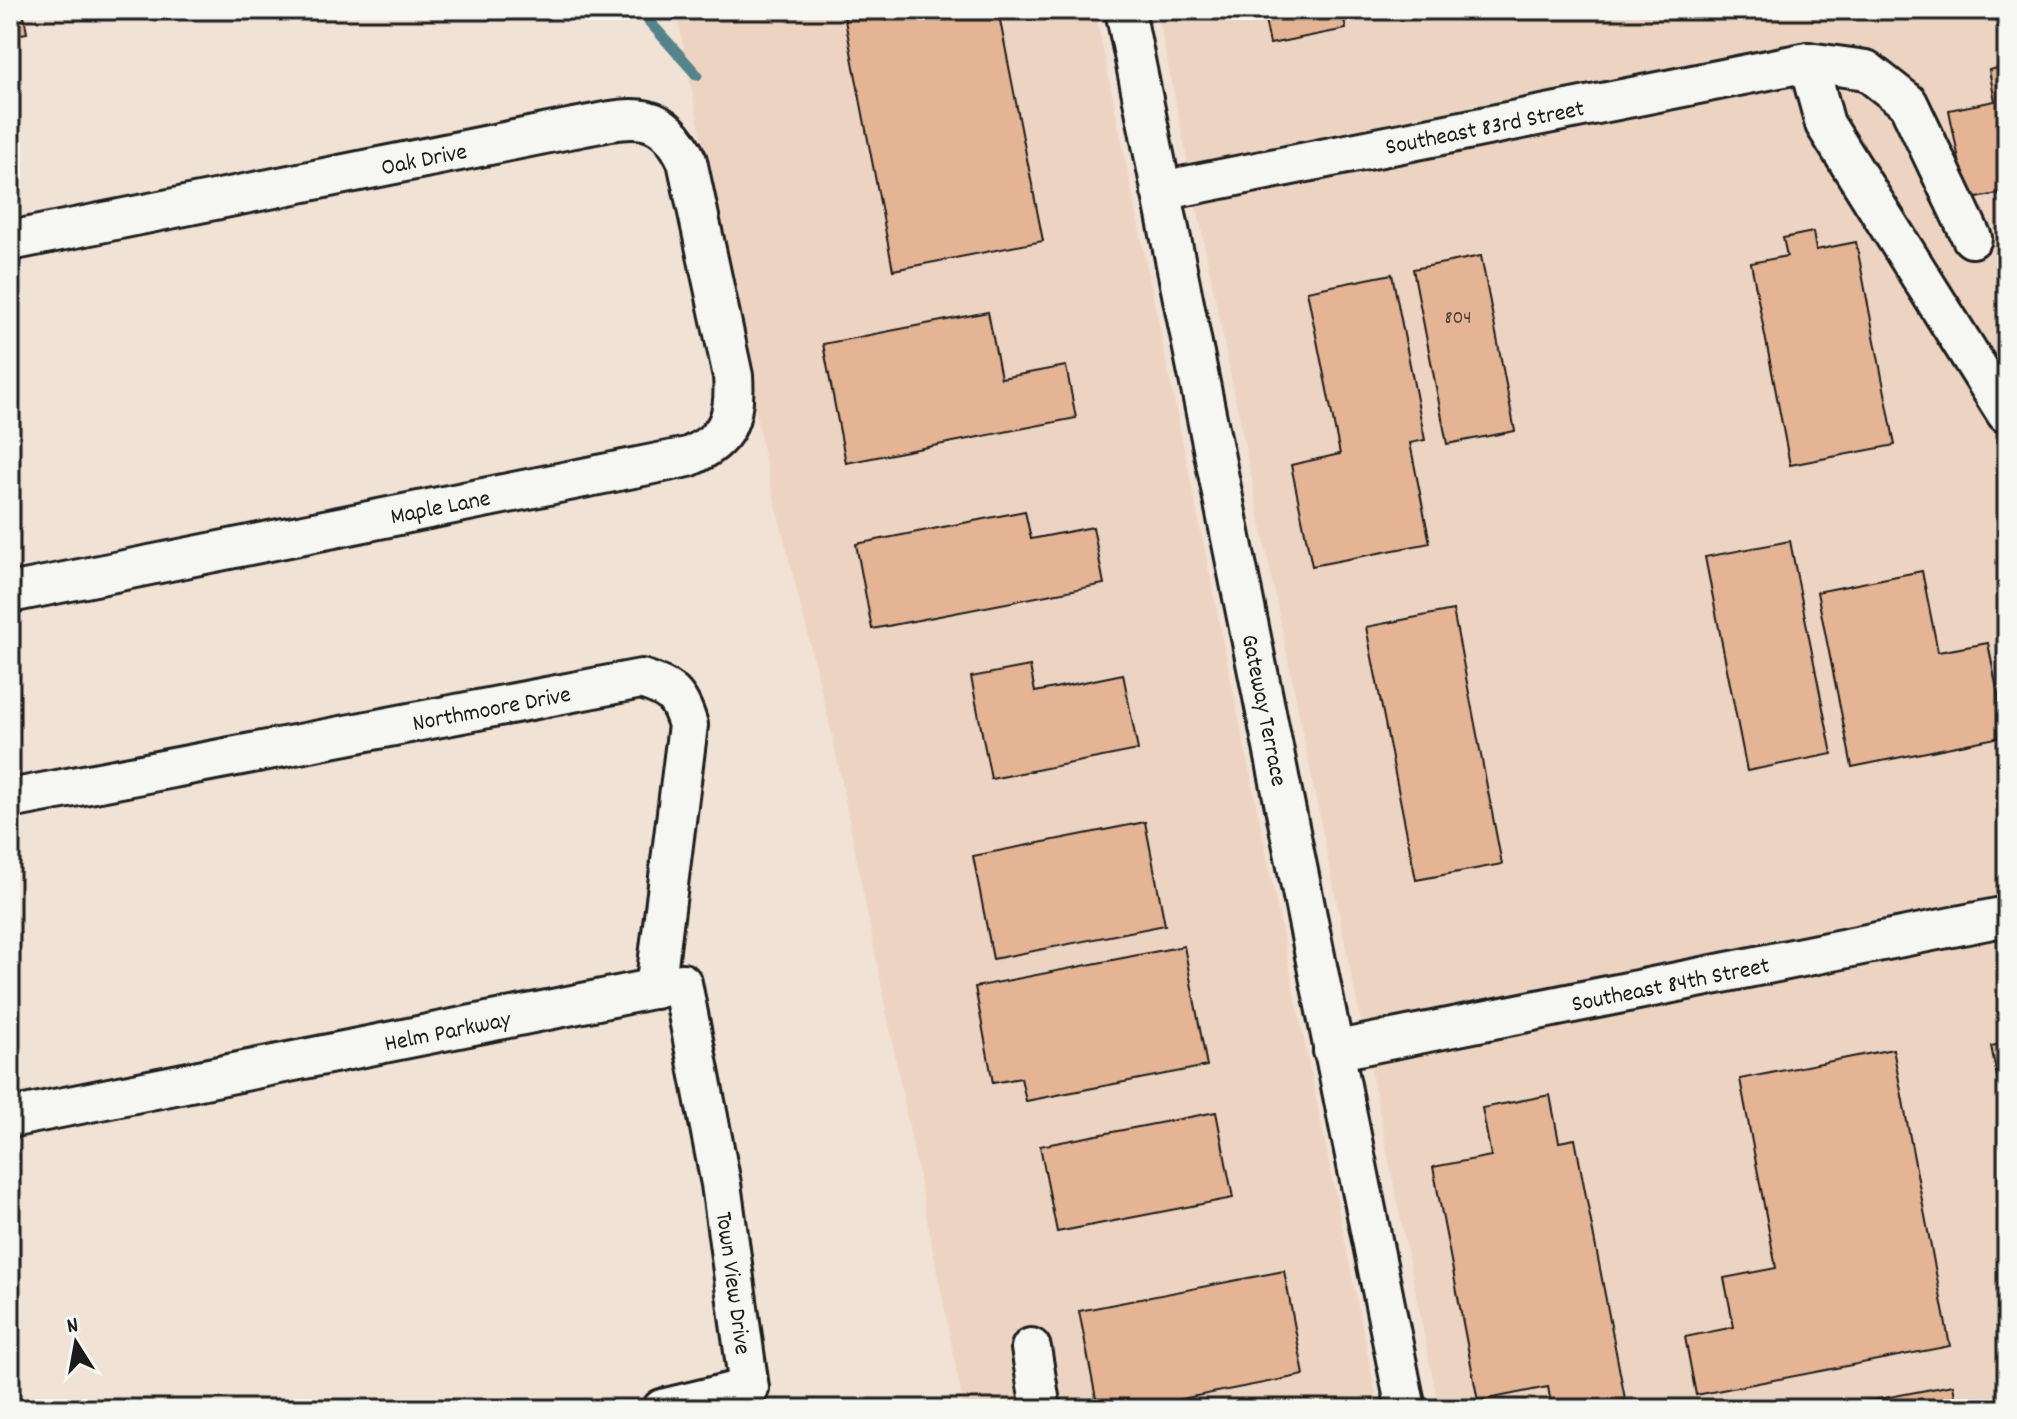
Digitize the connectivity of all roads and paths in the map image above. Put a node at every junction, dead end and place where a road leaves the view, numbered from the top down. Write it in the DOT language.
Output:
graph roads {
  1 [pos="1125,10"];
  2 [pos="1808,62"];
  3 [pos="1161,191"];
  4 [pos="1972,238"];
  5 [pos="10,241"];
  6 [pos="715,295"];
  7 [pos="2006,413"];
  8 [pos="10,593"];
  9 [pos="10,799"];
  10 [pos="2007,916"];
  11 [pos="655,989"];
  12 [pos="1333,1051"];
  13 [pos="10,1118"];
  14 [pos="721,1184"];
  15 [pos="1031,1348"];
  16 [pos="753,1398"];
  17 [pos="662,1409"];
  18 [pos="1041,1409"];
  19 [pos="1406,1409"];
  1 -- 3 [label="street, Gateway Terrace"];
  2 -- 3 [label="street, Southeast 83rd Street"];
  2 -- 4 [label="street, Southeast 83rd Street"];
  2 -- 7 [label="street"];
  3 -- 12 [label="street, Gateway Terrace"];
  5 -- 6 [label="street, Oak Drive"];
  6 -- 8 [label="street, Maple Lane"];
  9 -- 11 [label="street, Northmoore Drive"];
  10 -- 12 [label="street, Southeast 84th Street"];
  11 -- 13 [label="street, Helm Parkway"];
  11 -- 14 [label="street, Helm Parkway"];
  12 -- 19 [label="street, Gateway Terrace"];
  14 -- 16 [label="street, Town View Drive"];
  15 -- 18 [label="street"];
  16 -- 17 [label="street, Town View Drive"];
}
